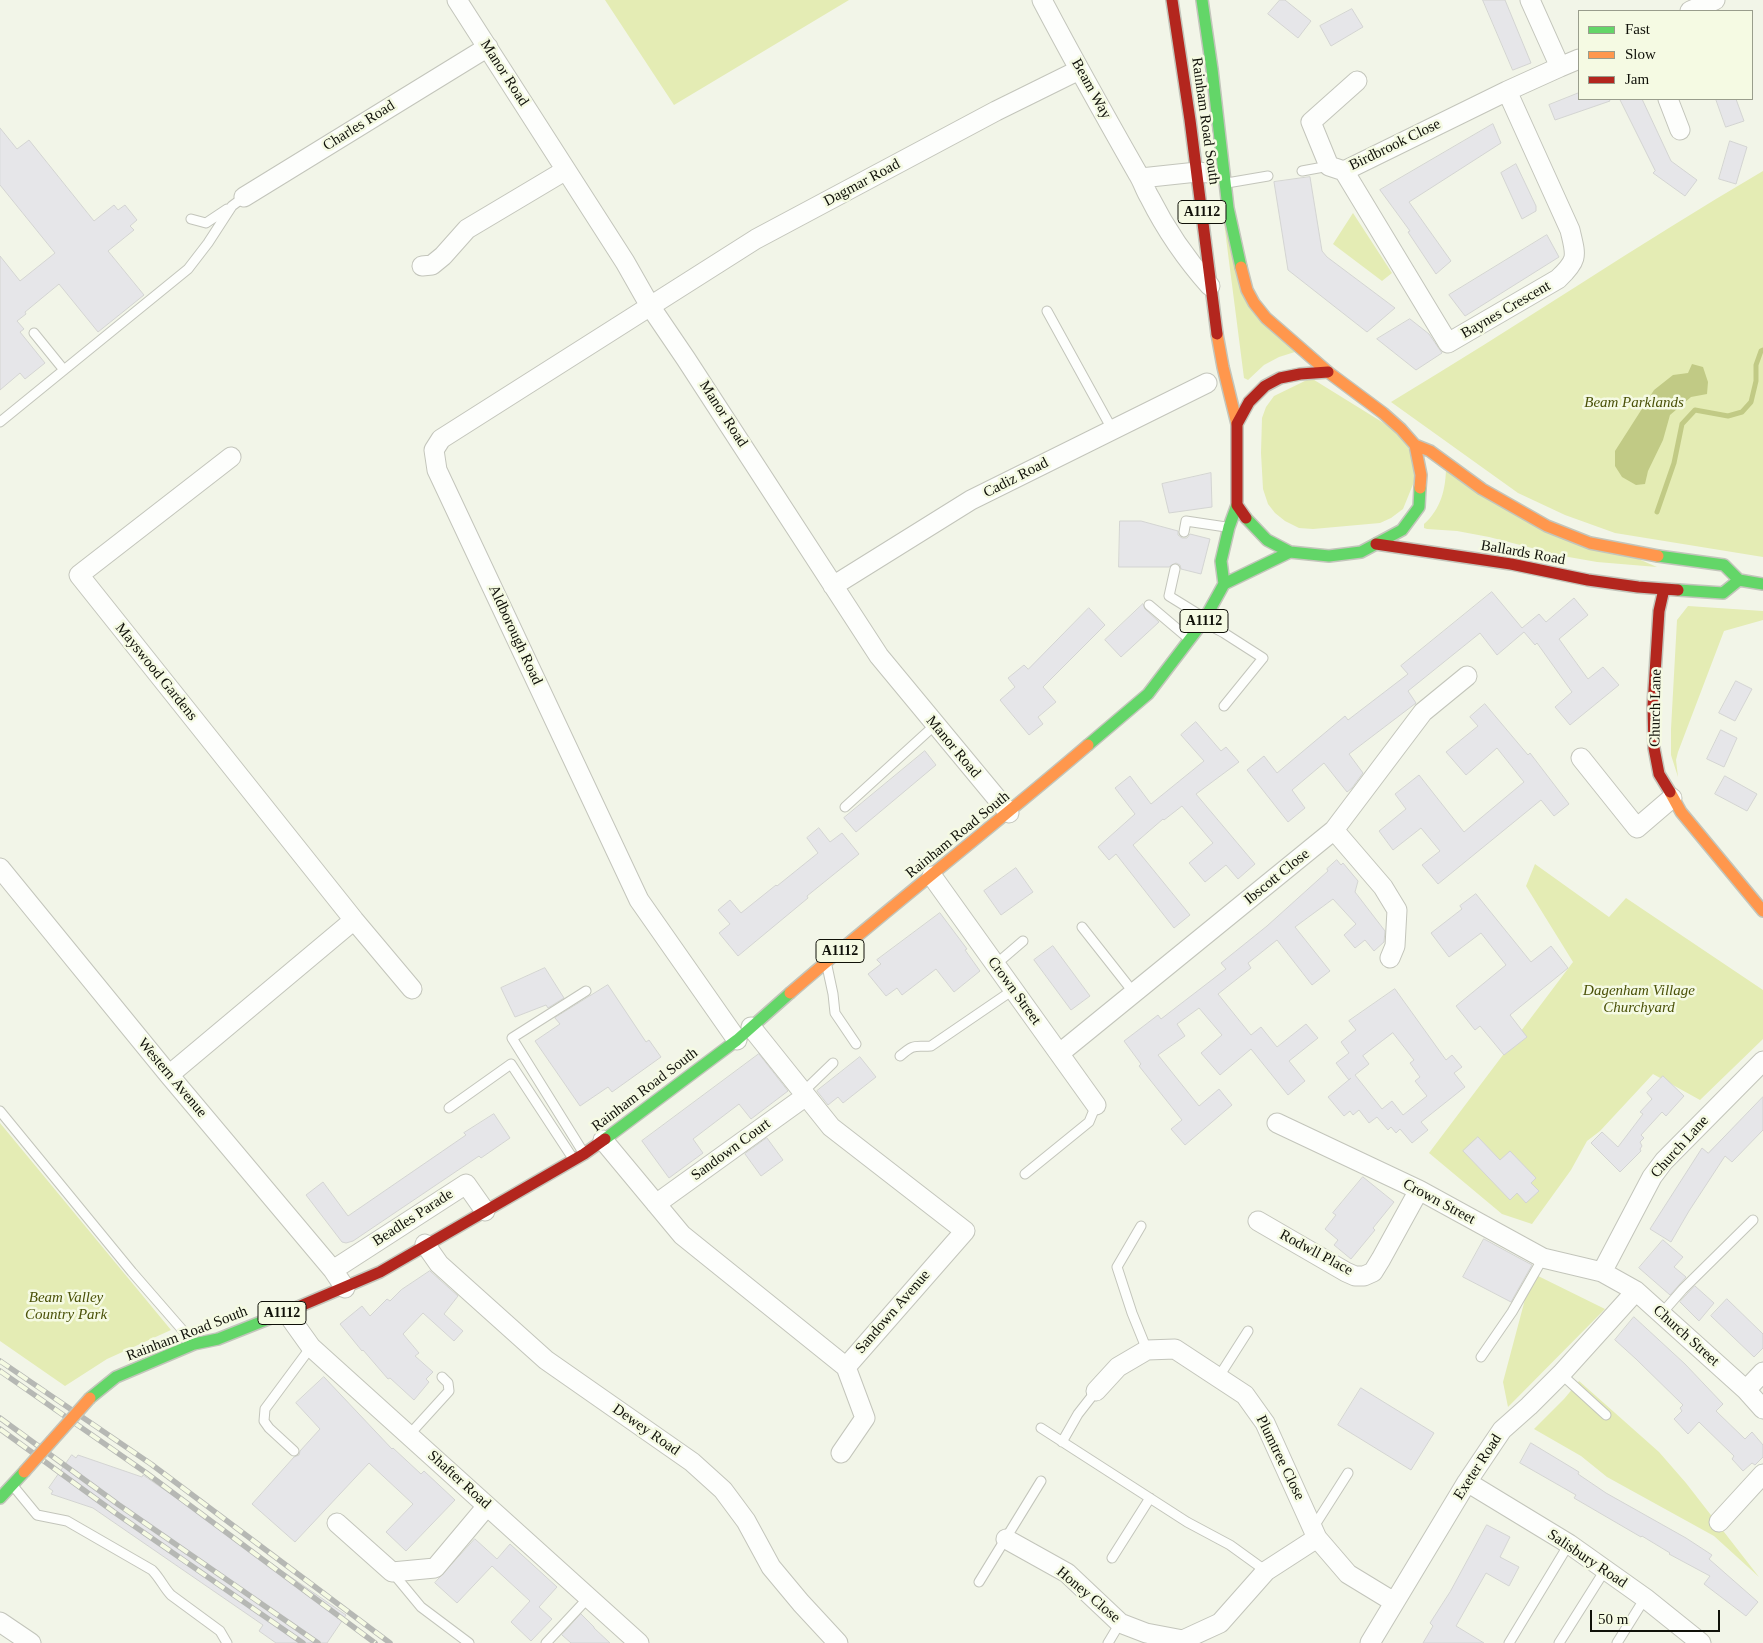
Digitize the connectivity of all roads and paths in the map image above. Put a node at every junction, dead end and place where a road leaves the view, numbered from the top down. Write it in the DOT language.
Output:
graph roads {
  1 [pos="457,0"];
  2 [pos="1042,0"];
  3 [pos="1172,0"];
  4 [pos="1202,0"];
  5 [pos="1530,0"];
  6 [pos="1715,0"];
  7 [pos="1692,10"];
  8 [pos="488,47"];
  9 [pos="1578,59"];
  10 [pos="1560,67"];
  11 [pos="1079,70"];
  12 [pos="1357,82"];
  13 [pos="1507,91"];
  14 [pos="1668,100"];
  15 [pos="1680,130"];
  16 [pos="1337,169"];
  17 [pos="566,170"];
  18 [pos="1302,171"];
  19 [pos="1197,172"];
  20 [pos="1268,176"];
  21 [pos="1141,178"];
  22 [pos="1224,179"];
  23 [pos="238,201"];
  24 [pos="191,219"];
  25 [pos="422,266"];
  26 [pos="1210,286"];
  27 [pos="650,306"];
  28 [pos="1047,311"];
  29 [pos="34,333"];
  30 [pos="64,370"];
  31 [pos="1328,372"];
  32 [pos="1207,383"];
  33 [pos="0,422"];
  34 [pos="1237,424"];
  35 [pos="1112,429"];
  36 [pos="1414,446"];
  37 [pos="231,457"];
  38 [pos="1237,505"];
  39 [pos="1229,527"];
  40 [pos="1184,532"];
  41 [pos="1376,544"];
  42 [pos="1631,550"];
  43 [pos="1290,552"];
  44 [pos="1175,568"];
  45 [pos="1739,580"];
  46 [pos="1224,584"];
  47 [pos="1763,584"];
  48 [pos="833,586"];
  49 [pos="1664,589"];
  50 [pos="1149,605"];
  51 [pos="1204,620"];
  52 [pos="1190,640"];
  53 [pos="1467,676"];
  54 [pos="1224,706"];
  55 [pos="935,725"];
  56 [pos="1580,758"];
  57 [pos="1672,798"];
  58 [pos="845,807"];
  59 [pos="1010,814"];
  60 [pos="1334,830"];
  61 [pos="0,868"];
  62 [pos="932,876"];
  63 [pos="1763,911"];
  64 [pos="354,920"];
  65 [pos="1082,927"];
  66 [pos="1023,941"];
  67 [pos="1390,958"];
  68 [pos="826,962"];
  69 [pos="995,965"];
  70 [pos="412,989"];
  71 [pos="586,990"];
  72 [pos="1013,990"];
  73 [pos="1134,993"];
  74 [pos="751,1027"];
  75 [pos="737,1040"];
  76 [pos="856,1044"];
  77 [pos="1060,1053"];
  78 [pos="900,1056"];
  79 [pos="1763,1061"];
  80 [pos="833,1063"];
  81 [pos="169,1075"];
  82 [pos="805,1094"];
  83 [pos="1096,1105"];
  84 [pos="449,1108"];
  85 [pos="0,1111"];
  86 [pos="1278,1123"];
  87 [pos="603,1140"];
  88 [pos="584,1154"];
  89 [pos="574,1160"];
  90 [pos="1025,1174"];
  91 [pos="1419,1190"];
  92 [pos="656,1204"];
  93 [pos="485,1211"];
  94 [pos="1753,1220"];
  95 [pos="1258,1221"];
  96 [pos="1141,1226"];
  97 [pos="425,1244"];
  98 [pos="1543,1258"];
  99 [pos="333,1270"];
  100 [pos="1602,1272"];
  101 [pos="345,1288"];
  102 [pos="1636,1290"];
  103 [pos="286,1312"];
  104 [pos="1662,1313"];
  105 [pos="1248,1331"];
  106 [pos="194,1344"];
  107 [pos="310,1347"];
  108 [pos="1147,1350"];
  109 [pos="1481,1357"];
  110 [pos="846,1367"];
  111 [pos="1763,1372"];
  112 [pos="1561,1374"];
  113 [pos="442,1377"];
  114 [pos="1218,1378"];
  115 [pos="1746,1390"];
  116 [pos="1096,1391"];
  117 [pos="1763,1408"];
  118 [pos="1606,1415"];
  119 [pos="1041,1428"];
  120 [pos="409,1436"];
  121 [pos="1062,1442"];
  122 [pos="294,1451"];
  123 [pos="842,1453"];
  124 [pos="1348,1474"];
  125 [pos="1763,1474"];
  126 [pos="1041,1481"];
  127 [pos="1467,1482"];
  128 [pos="12,1484"];
  129 [pos="0,1498"];
  130 [pos="1150,1498"];
  131 [pos="487,1506"];
  132 [pos="1720,1522"];
  133 [pos="337,1523"];
  134 [pos="1315,1533"];
  135 [pos="1006,1539"];
  136 [pos="1569,1544"];
  137 [pos="1112,1558"];
  138 [pos="1605,1570"];
  139 [pos="1266,1571"];
  140 [pos="392,1572"];
  141 [pos="979,1582"];
  142 [pos="589,1597"];
  143 [pos="1645,1598"];
  144 [pos="1394,1602"];
  145 [pos="0,1622"];
  146 [pos="1120,1623"];
  147 [pos="1184,1641"];
  148 [pos="31,1643"];
  149 [pos="226,1643"];
  150 [pos="469,1643"];
  151 [pos="546,1643"];
  152 [pos="639,1643"];
  153 [pos="838,1643"];
  154 [pos="1108,1643"];
  155 [pos="1370,1643"];
  156 [pos="1510,1643"];
  157 [pos="1560,1643"];
  158 [pos="1616,1643"];
  159 [pos="1701,1643"];
  1 -- 8 [label="street, Manor Road"];
  2 -- 11 [label="street, Beam Way"];
  3 -- 19 [label="main road, Rainham Road South / A1112"];
  4 -- 22 [label="main road, Rainham Road South / A1112"];
  5 -- 10 [label="street"];
  6 -- 7 [label="street"];
  8 -- 17 [label="street, Manor Road"];
  8 -- 23 [label="street, Charles Road"];
  9 -- 10 [label="street, Birdbrook Close"];
  10 -- 13 [label="street, Birdbrook Close"];
  11 -- 21 [label="street, Beam Way"];
  11 -- 27 [label="street, Dagmar Road"];
  12 -- 16 [label="street, Birdbrook Close"];
  13 -- 16 [label="street, Birdbrook Close"];
  13 -- 16 [label="street, Baynes Crescent"];
  14 -- 15 [label="street"];
  16 -- 18 [label="lane"];
  17 -- 25 [label="street"];
  17 -- 27 [label="street, Manor Road"];
  19 -- 21 [label="street"];
  19 -- 22 [label="street"];
  19 -- 26 [label="main road, Rainham Road South / A1112"];
  20 -- 22 [label="lane"];
  21 -- 26 [label="street, Beam Way"];
  22 -- 31 [label="main road, Rainham Road South / A1112"];
  23 -- 24 [label="lane, Charles Road"];
  23 -- 30 [label="lane, Charles Road"];
  26 -- 34 [label="main road, Rainham Road South / A1112"];
  27 -- 48 [label="street, Manor Road"];
  27 -- 75 [label="street, Aldborough Road"];
  28 -- 35 [label="lane"];
  29 -- 30 [label="lane"];
  30 -- 33 [label="lane, Charles Road"];
  31 -- 34 [label="main road, A1112"];
  31 -- 36 [label="main road, A1112"];
  32 -- 35 [label="street, Cadiz Road"];
  34 -- 38 [label="main road, A1112"];
  35 -- 48 [label="street, Cadiz Road"];
  36 -- 41 [label="main road, A1112"];
  36 -- 42 [label="main road, Ballards Road"];
  37 -- 64 [label="street, Mayswood Gardens"];
  38 -- 39 [label="main road, A1112"];
  38 -- 43 [label="main road, A1112"];
  39 -- 40 [label="lane"];
  39 -- 46 [label="main road, A1112"];
  41 -- 43 [label="main road, A1112"];
  41 -- 49 [label="main road, Ballards Road"];
  42 -- 45 [label="main road, Ballards Road"];
  42 -- 49 [label="main road"];
  43 -- 46 [label="main road"];
  44 -- 51 [label="lane"];
  45 -- 47 [label="main road"];
  45 -- 49 [label="main road, Ballards Road"];
  46 -- 51 [label="main road, Rainham Road South / A1112"];
  48 -- 55 [label="street, Manor Road"];
  49 -- 57 [label="main road, Church Lane"];
  50 -- 52 [label="lane"];
  51 -- 52 [label="main road, Rainham Road South / A1112"];
  51 -- 54 [label="lane"];
  52 -- 59 [label="main road, Rainham Road South / A1112"];
  53 -- 60 [label="street, Ibscott Close"];
  55 -- 58 [label="lane"];
  55 -- 59 [label="street, Manor Road"];
  56 -- 57 [label="street"];
  57 -- 63 [label="main road, Church Lane"];
  59 -- 62 [label="main road, Rainham Road South / A1112"];
  60 -- 67 [label="street"];
  60 -- 73 [label="street, Ibscott Close"];
  61 -- 81 [label="street, Western Avenue"];
  62 -- 68 [label="main road, Rainham Road South / A1112"];
  62 -- 69 [label="street, Crown Street"];
  64 -- 70 [label="street, Mayswood Gardens"];
  64 -- 81 [label="street"];
  65 -- 73 [label="lane"];
  66 -- 69 [label="lane"];
  68 -- 74 [label="main road, Rainham Road South / A1112"];
  68 -- 76 [label="lane"];
  69 -- 72 [label="street, Crown Street"];
  71 -- 88 [label="lane"];
  72 -- 77 [label="street, Crown Street"];
  72 -- 78 [label="lane"];
  73 -- 77 [label="street, Ibscott Close"];
  74 -- 75 [label="main road, Rainham Road South / A1112"];
  74 -- 82 [label="street, Sandown Avenue"];
  75 -- 87 [label="main road, Rainham Road South / A1112"];
  77 -- 83 [label="street, Crown Street"];
  79 -- 100 [label="street, Church Lane"];
  80 -- 82 [label="lane"];
  81 -- 99 [label="street, Western Avenue"];
  82 -- 92 [label="street, Sandown Court"];
  82 -- 110 [label="street, Sandown Avenue"];
  83 -- 90 [label="lane"];
  84 -- 89 [label="lane"];
  85 -- 106 [label="lane"];
  86 -- 91 [label="street, Crown Street"];
  87 -- 88 [label="main road, Rainham Road South / A1112"];
  87 -- 92 [label="street, Sandown Avenue"];
  88 -- 89 [label="main road, Rainham Road South / A1112"];
  89 -- 93 [label="main road, Rainham Road South / A1112"];
  91 -- 95 [label="street, Rodwll Place"];
  91 -- 98 [label="street, Crown Street"];
  92 -- 110 [label="street, Sandown Avenue"];
  93 -- 97 [label="main road, Rainham Road South / A1112"];
  93 -- 99 [label="street, Beadles Parade"];
  94 -- 104 [label="lane"];
  96 -- 108 [label="lane"];
  97 -- 101 [label="main road, Rainham Road South / A1112"];
  97 -- 153 [label="street, Dewey Road"];
  98 -- 100 [label="street, Crown Street"];
  98 -- 109 [label="lane"];
  99 -- 101 [label="street, Western Avenue"];
  100 -- 102 [label="street, Church Street"];
  101 -- 103 [label="main road, Rainham Road South / A1112"];
  102 -- 104 [label="street, Church Street"];
  102 -- 112 [label="street, Exeter Road"];
  103 -- 106 [label="main road, Rainham Road South / A1112"];
  103 -- 107 [label="street, Shafter Road"];
  104 -- 115 [label="street, Church Street"];
  105 -- 114 [label="lane"];
  106 -- 128 [label="main road, Rainham Road South / A1112, bridge"];
  107 -- 120 [label="street, Shafter Road"];
  107 -- 122 [label="lane"];
  108 -- 114 [label="street, Plumtree Close"];
  108 -- 116 [label="street, Plumtree Close"];
  110 -- 123 [label="street"];
  111 -- 115 [label="street"];
  112 -- 118 [label="lane"];
  112 -- 127 [label="street, Exeter Road"];
  113 -- 120 [label="lane"];
  114 -- 134 [label="street, Plumtree Close"];
  115 -- 117 [label="street, Church Street"];
  116 -- 121 [label="lane"];
  119 -- 121 [label="lane"];
  120 -- 131 [label="street, Shafter Road"];
  121 -- 130 [label="lane"];
  124 -- 134 [label="lane"];
  125 -- 132 [label="street"];
  126 -- 135 [label="lane"];
  127 -- 136 [label="street, Salisbury Road"];
  127 -- 144 [label="street, Exeter Road"];
  128 -- 129 [label="main road, Rainham Road South / A1112"];
  128 -- 149 [label="lane"];
  130 -- 137 [label="lane"];
  130 -- 139 [label="lane"];
  131 -- 140 [label="street"];
  131 -- 142 [label="street, Shafter Road"];
  133 -- 140 [label="street"];
  134 -- 139 [label="street, Honey Close"];
  134 -- 144 [label="street, Plumtree Close"];
  135 -- 141 [label="lane"];
  135 -- 146 [label="street, Honey Close"];
  136 -- 138 [label="street, Salisbury Road"];
  136 -- 156 [label="lane"];
  138 -- 143 [label="street, Salisbury Road"];
  138 -- 157 [label="lane"];
  139 -- 147 [label="street, Honey Close"];
  140 -- 150 [label="lane"];
  142 -- 151 [label="lane"];
  142 -- 152 [label="street, Shafter Road"];
  143 -- 158 [label="lane"];
  143 -- 159 [label="street, Salisbury Road"];
  144 -- 155 [label="street, Exeter Road"];
  145 -- 148 [label="street"];
  146 -- 147 [label="street, Honey Close"];
  146 -- 154 [label="lane"];
}
